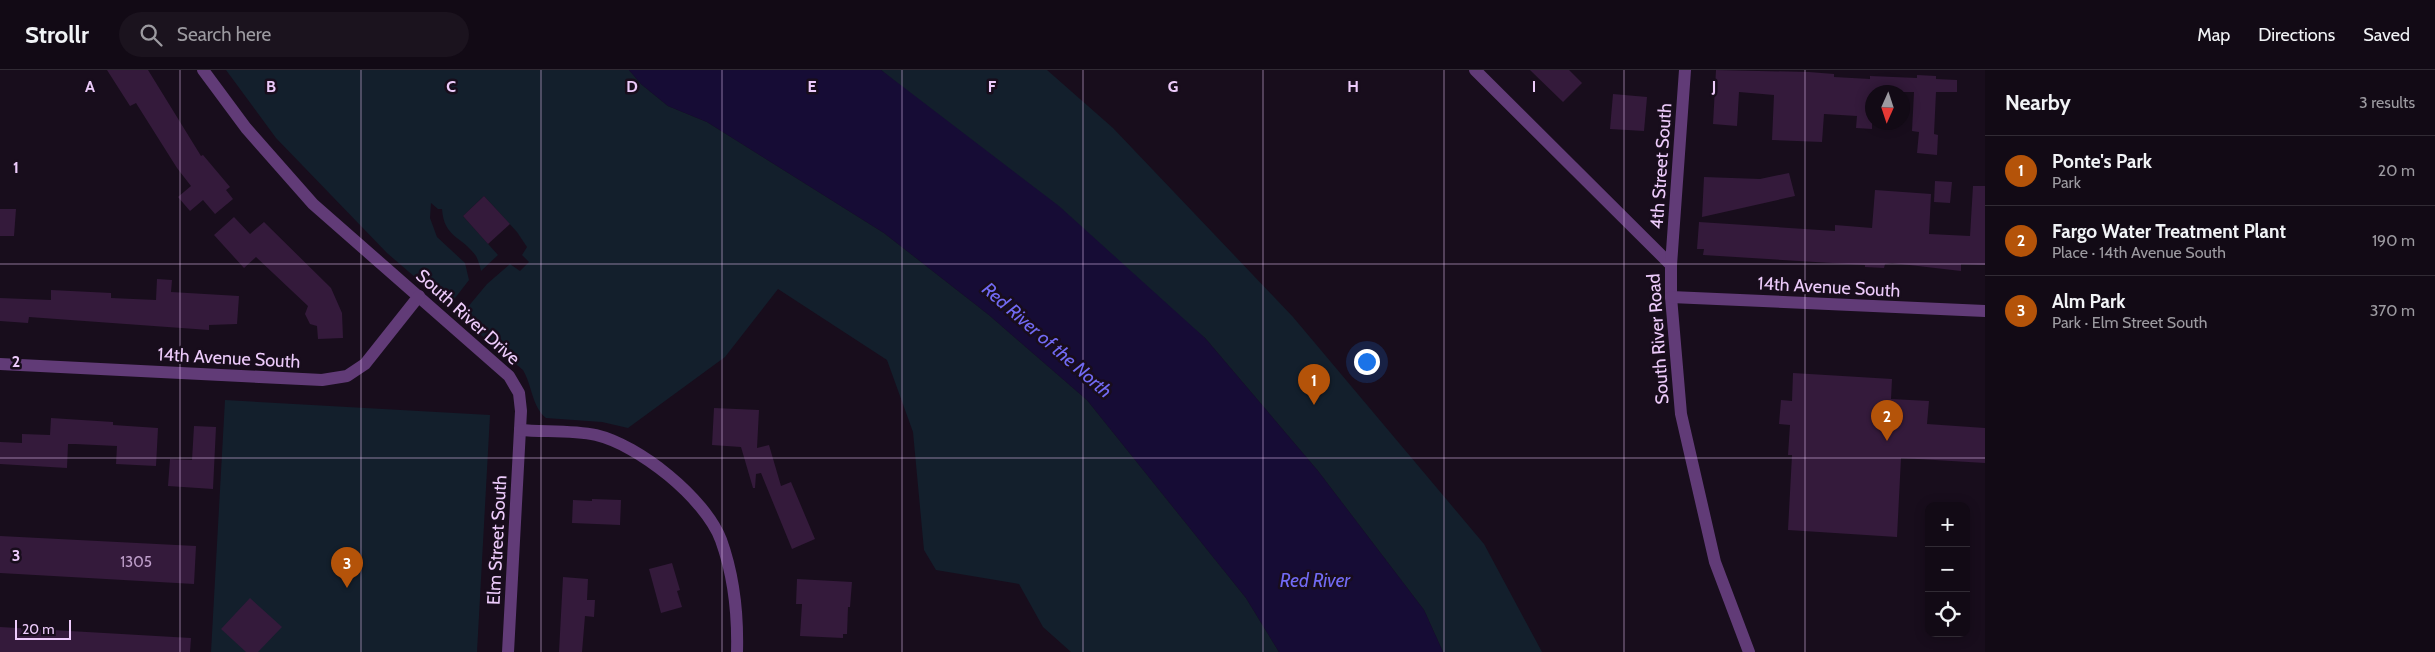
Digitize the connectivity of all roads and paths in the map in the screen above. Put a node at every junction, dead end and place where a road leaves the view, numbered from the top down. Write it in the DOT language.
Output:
graph roads {
  1 [pos="203,70"];
  2 [pos="1475,70"];
  3 [pos="1685,70"];
  4 [pos="1671,265"];
  5 [pos="419,296"];
  6 [pos="1671,297"];
  7 [pos="1985,311"];
  8 [pos="0,364"];
  9 [pos="520,430"];
  10 [pos="508,652"];
  11 [pos="736,652"];
  12 [pos="1749,652"];
  1 -- 5 [label="street, South River Drive"];
  2 -- 4 [label="street, South River Road"];
  3 -- 4 [label="street, 4th Street South"];
  4 -- 6 [label="street, South River Road"];
  5 -- 8 [label="street, 14th Avenue South"];
  5 -- 9 [label="street, South River Drive"];
  6 -- 7 [label="street, 14th Avenue South"];
  6 -- 12 [label="street, South River Road"];
  9 -- 10 [label="street, Elm Street South"];
  9 -- 11 [label="street"];
}
